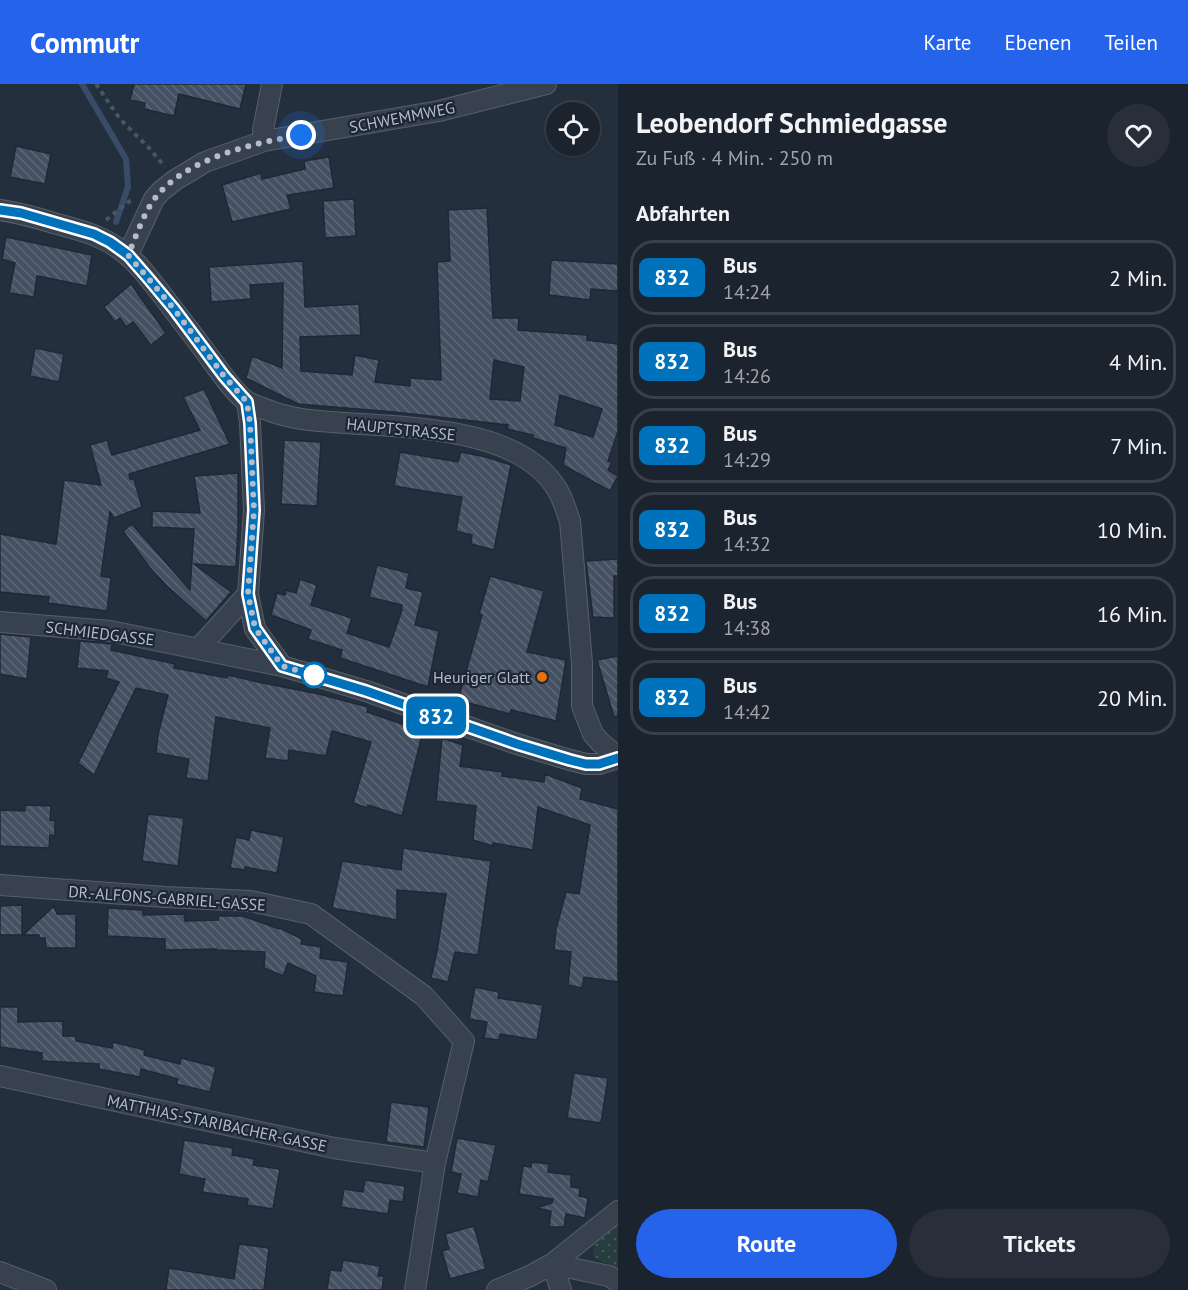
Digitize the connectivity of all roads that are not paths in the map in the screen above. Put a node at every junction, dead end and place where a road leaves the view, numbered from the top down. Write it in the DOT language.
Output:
graph roads {
  1 [pos="272,84"];
  2 [pos="546,84"];
  3 [pos="264,141"];
  4 [pos="0,210"];
  5 [pos="128,255"];
  6 [pos="247,402"];
  7 [pos="248,594"];
  8 [pos="0,622"];
  9 [pos="199,648"];
  10 [pos="282,666"];
  11 [pos="618,758"];
  12 [pos="0,885"];
  13 [pos="0,1076"];
  14 [pos="435,1163"];
  15 [pos="618,1211"];
  16 [pos="552,1264"];
  17 [pos="0,1272"];
  18 [pos="618,1282"];
  19 [pos="529,1283"];
  20 [pos="46,1290"];
  21 [pos="415,1290"];
  22 [pos="497,1290"];
  23 [pos="561,1290"];
  1 -- 3 [label="street"];
  2 -- 3 [label="street, SCHWEMMWEG"];
  3 -- 5 [label="street, SCHWEMMWEG"];
  4 -- 5 [label="street, HAUPTSTRASSE"];
  5 -- 6 [label="street, HAUPTSTRASSE"];
  6 -- 7 [label="street"];
  6 -- 11 [label="street, HAUPTSTRASSE"];
  7 -- 9 [label="street"];
  7 -- 10 [label="street"];
  8 -- 9 [label="street, SCHMIEDGASSE"];
  9 -- 10 [label="street, SCHMIEDGASSE"];
  10 -- 11 [label="street, SCHMIEDGASSE"];
  12 -- 14 [label="street, DR.-ALFONS-GABRIEL-GASSE"];
  13 -- 14 [label="street, MATTHIAS-STARIBACHER-GASSE"];
  14 -- 21 [label="street, DR.-ALFONS-GABRIEL-GASSE"];
  15 -- 16 [label="street"];
  16 -- 18 [label="street"];
  16 -- 19 [label="street"];
  16 -- 23 [label="street"];
  17 -- 20 [label="street"];
  19 -- 22 [label="street"];
}
